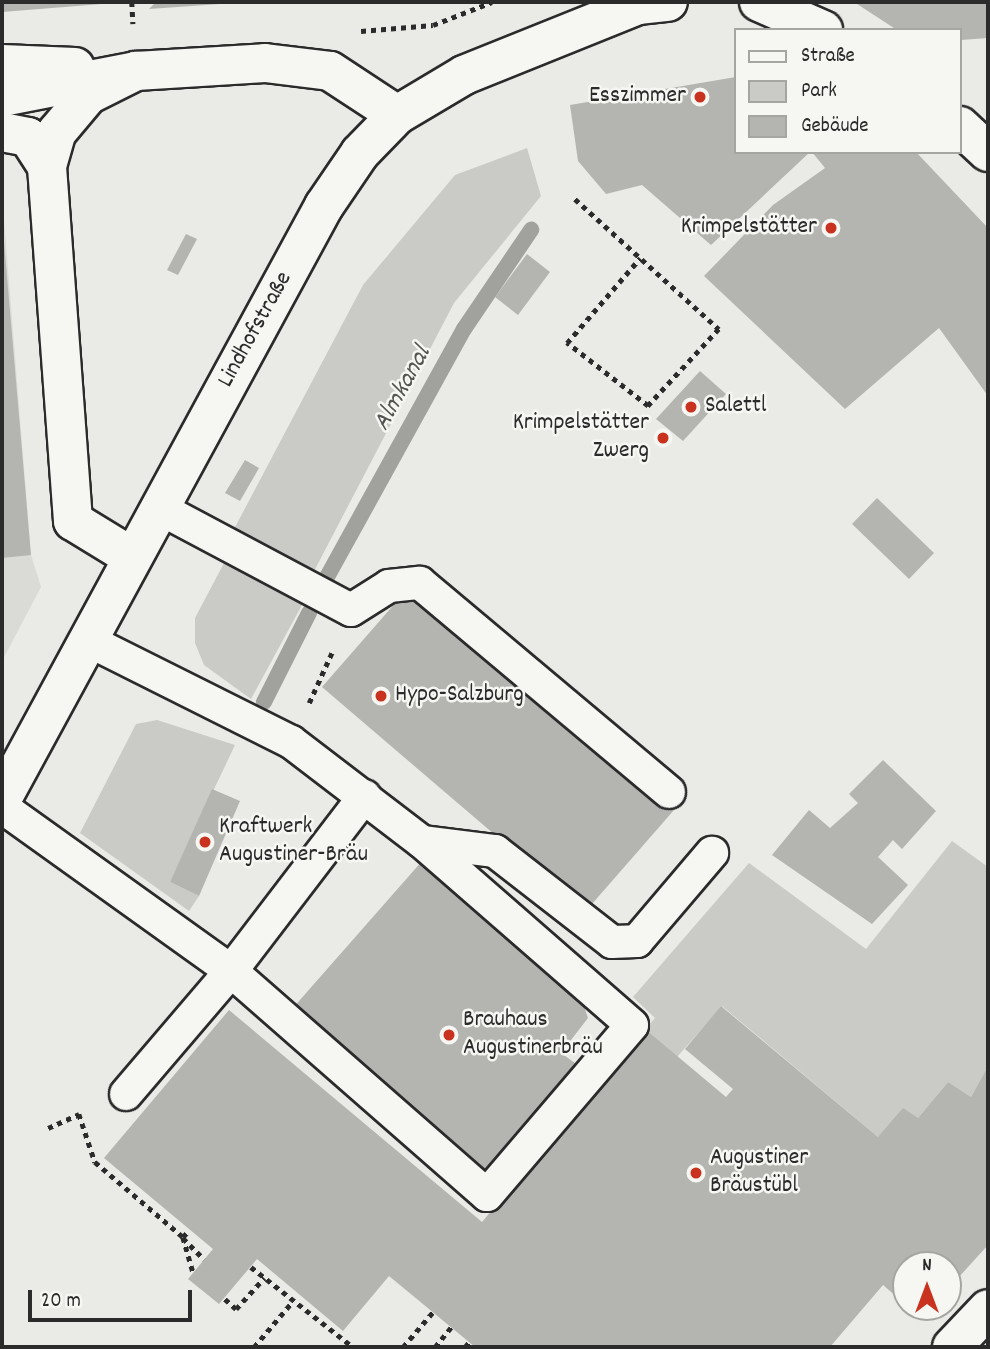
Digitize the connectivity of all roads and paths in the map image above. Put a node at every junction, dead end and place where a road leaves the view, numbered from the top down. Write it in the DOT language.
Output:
graph roads {
  1 [pos="759,2"];
  2 [pos="648,3"];
  3 [pos="818,28"];
  4 [pos="2,64"];
  5 [pos="136,71"];
  6 [pos="2,97"];
  7 [pos="397,115"];
  8 [pos="962,127"];
  9 [pos="2,132"];
  10 [pos="988,152"];
  11 [pos="47,166"];
  12 [pos="575,199"];
  13 [pos="640,258"];
  14 [pos="159,508"];
  15 [pos="132,557"];
  16 [pos="351,610"];
  17 [pos="87,640"];
  18 [pos="291,742"];
  19 [pos="669,792"];
  20 [pos="365,796"];
  21 [pos="2,799"];
  22 [pos="2,807"];
  23 [pos="422,842"];
  24 [pos="712,853"];
  25 [pos="231,971"];
  26 [pos="126,1094"];
  27 [pos="79,1114"];
  28 [pos="190,1230"];
  29 [pos="183,1237"];
  30 [pos="204,1259"];
  31 [pos="251,1267"];
  32 [pos="193,1272"];
  33 [pos="264,1278"];
  34 [pos="225,1299"];
  35 [pos="293,1301"];
  36 [pos="988,1309"];
  37 [pos="433,1312"];
  38 [pos="451,1327"];
  39 [pos="469,1342"];
  40 [pos="254,1347"];
  41 [pos="353,1347"];
  42 [pos="403,1347"];
  43 [pos="435,1347"];
  44 [pos="465,1347"];
  45 [pos="952,1347"];
  1 -- 3 [label="street"];
  2 -- 7 [label="street"];
  4 -- 5 [label="street"];
  5 -- 6 [label="street"];
  5 -- 7 [label="street"];
  5 -- 11 [label="street"];
  7 -- 14 [label="street, Lindhofstraße"];
  8 -- 10 [label="street"];
  9 -- 11 [label="street"];
  11 -- 15 [label="street"];
  12 -- 13 [label="path"];
  13 -- 13 [label="path"];
  14 -- 15 [label="street, Lindhofstraße"];
  14 -- 16 [label="lane"];
  15 -- 17 [label="street, Lindhofstraße"];
  16 -- 18 [label="path"];
  16 -- 19 [label="lane"];
  17 -- 18 [label="lane"];
  17 -- 21 [label="street, Lindhofstraße"];
  18 -- 20 [label="lane"];
  20 -- 23 [label="lane"];
  20 -- 25 [label="lane"];
  22 -- 25 [label="lane"];
  23 -- 24 [label="lane"];
  23 -- 25 [label="lane"];
  25 -- 26 [label="lane"];
  27 -- 29 [label="path"];
  28 -- 29 [label="path"];
  29 -- 30 [label="path"];
  29 -- 32 [label="path"];
  31 -- 33 [label="path"];
  33 -- 34 [label="path"];
  33 -- 35 [label="path"];
  35 -- 40 [label="path"];
  35 -- 41 [label="path"];
  36 -- 45 [label="street"];
  37 -- 42 [label="path"];
  38 -- 43 [label="path"];
  39 -- 44 [label="path"];
}
